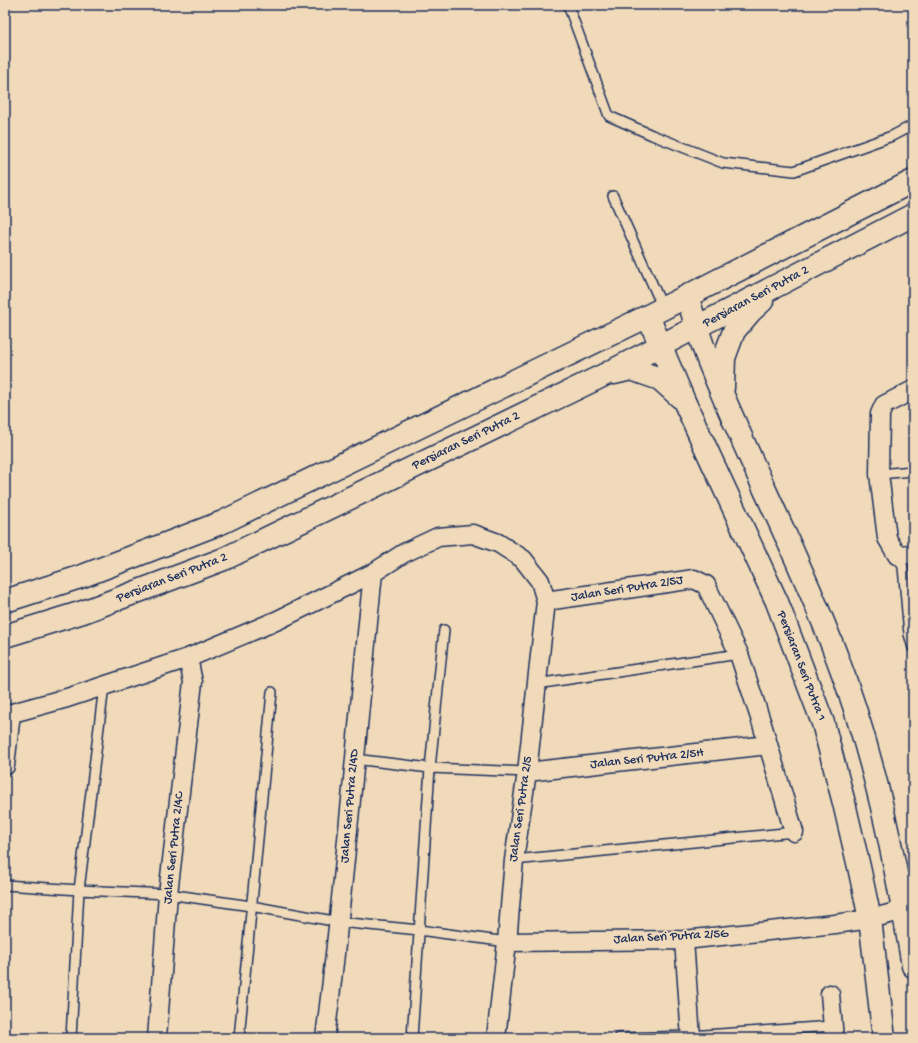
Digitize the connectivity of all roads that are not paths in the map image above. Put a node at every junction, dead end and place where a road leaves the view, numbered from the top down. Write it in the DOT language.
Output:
graph roads {
  1 [pos="568,5"];
  2 [pos="913,125"];
  3 [pos="913,180"];
  4 [pos="613,196"];
  5 [pos="913,216"];
  6 [pos="784,282"];
  7 [pos="687,296"];
  8 [pos="656,312"];
  9 [pos="697,328"];
  10 [pos="660,347"];
  11 [pos="602,376"];
  12 [pos="913,390"];
  13 [pos="723,395"];
  14 [pos="684,401"];
  15 [pos="913,472"];
  16 [pos="879,474"];
  17 [pos="905,554"];
  18 [pos="373,573"];
  19 [pos="5,601"];
  20 [pos="546,601"];
  21 [pos="444,630"];
  22 [pos="911,634"];
  23 [pos="5,636"];
  24 [pos="913,648"];
  25 [pos="738,654"];
  26 [pos="188,658"];
  27 [pos="536,684"];
  28 [pos="104,686"];
  29 [pos="272,692"];
  30 [pos="8,714"];
  31 [pos="768,745"];
  32 [pos="354,759"];
  33 [pos="5,766"];
  34 [pos="430,768"];
  35 [pos="527,772"];
  36 [pos="794,832"];
  37 [pos="514,860"];
  38 [pos="5,885"];
  39 [pos="79,890"];
  40 [pos="168,894"];
  41 [pos="251,906"];
  42 [pos="904,910"];
  43 [pos="870,919"];
  44 [pos="339,922"];
  45 [pos="419,930"];
  46 [pos="684,940"];
  47 [pos="507,942"];
  48 [pos="913,966"];
  49 [pos="830,994"];
  50 [pos="833,1032"];
  51 [pos="690,1037"];
  52 [pos="71,1038"];
  53 [pos="157,1038"];
  54 [pos="239,1038"];
  55 [pos="325,1038"];
  56 [pos="412,1038"];
  57 [pos="496,1038"];
  58 [pos="619,1038"];
  59 [pos="884,1038"];
  1 -- 2 [label="lane"];
  3 -- 7 [label="street"];
  4 -- 8 [label="lane"];
  5 -- 6 [label="street, Persiaran Seri Putra 2"];
  6 -- 9 [label="street, Persiaran Seri Putra 2"];
  6 -- 13 [label="street"];
  7 -- 8 [label="street"];
  7 -- 9 [label="street"];
  8 -- 10 [label="street, Persiaran Seri Putra 1"];
  8 -- 19 [label="street"];
  9 -- 10 [label="street, Persiaran Seri Putra 2"];
  9 -- 13 [label="street"];
  10 -- 11 [label="street, Persiaran Seri Putra 2"];
  10 -- 14 [label="street, Persiaran Seri Putra 1"];
  11 -- 14 [label="street"];
  11 -- 23 [label="street, Persiaran Seri Putra 2"];
  12 -- 16 [label="street"];
  13 -- 42 [label="street"];
  14 -- 43 [label="street, Persiaran Seri Putra 1"];
  15 -- 16 [label="lane"];
  16 -- 17 [label="street"];
  17 -- 22 [label="lane"];
  18 -- 20 [label="street, Jalan Seri Putra 2/5"];
  18 -- 26 [label="street"];
  18 -- 32 [label="street, Jalan Seri Putra 2/4D"];
  20 -- 25 [label="street, Jalan Seri Putra 2/5J"];
  20 -- 27 [label="street, Jalan Seri Putra 2/5"];
  21 -- 34 [label="lane"];
  22 -- 24 [label="lane"];
  25 -- 27 [label="lane"];
  25 -- 31 [label="street"];
  26 -- 28 [label="street"];
  26 -- 40 [label="street, Jalan Seri Putra 2/4C"];
  27 -- 35 [label="street, Jalan Seri Putra 2/5"];
  28 -- 30 [label="street"];
  28 -- 39 [label="lane"];
  29 -- 41 [label="lane"];
  30 -- 33 [label="street"];
  31 -- 35 [label="street, Jalan Seri Putra 2/5H"];
  31 -- 36 [label="street"];
  32 -- 34 [label="lane"];
  32 -- 44 [label="street, Jalan Seri Putra 2/4D"];
  34 -- 35 [label="lane"];
  34 -- 45 [label="lane"];
  35 -- 37 [label="street, Jalan Seri Putra 2/5"];
  36 -- 37 [label="lane"];
  37 -- 47 [label="street, Jalan Seri Putra 2/5"];
  38 -- 39 [label="lane"];
  39 -- 40 [label="lane"];
  39 -- 52 [label="lane"];
  40 -- 41 [label="lane"];
  40 -- 53 [label="street, Jalan Seri Putra 2/4C"];
  41 -- 44 [label="lane"];
  41 -- 54 [label="lane"];
  42 -- 43 [label="street, Jalan Seri Putra 2/5G"];
  42 -- 48 [label="street"];
  43 -- 46 [label="street, Jalan Seri Putra 2/5G"];
  43 -- 59 [label="street, Persiaran Seri Putra 1"];
  44 -- 45 [label="lane"];
  44 -- 55 [label="street, Jalan Seri Putra 2/4D"];
  45 -- 47 [label="lane"];
  45 -- 56 [label="lane"];
  46 -- 47 [label="street, Jalan Seri Putra 2/5G"];
  46 -- 51 [label="street"];
  47 -- 57 [label="street, Jalan Seri Putra 2/5"];
  49 -- 50 [label="street"];
  50 -- 51 [label="lane"];
  51 -- 58 [label="lane"];
}
